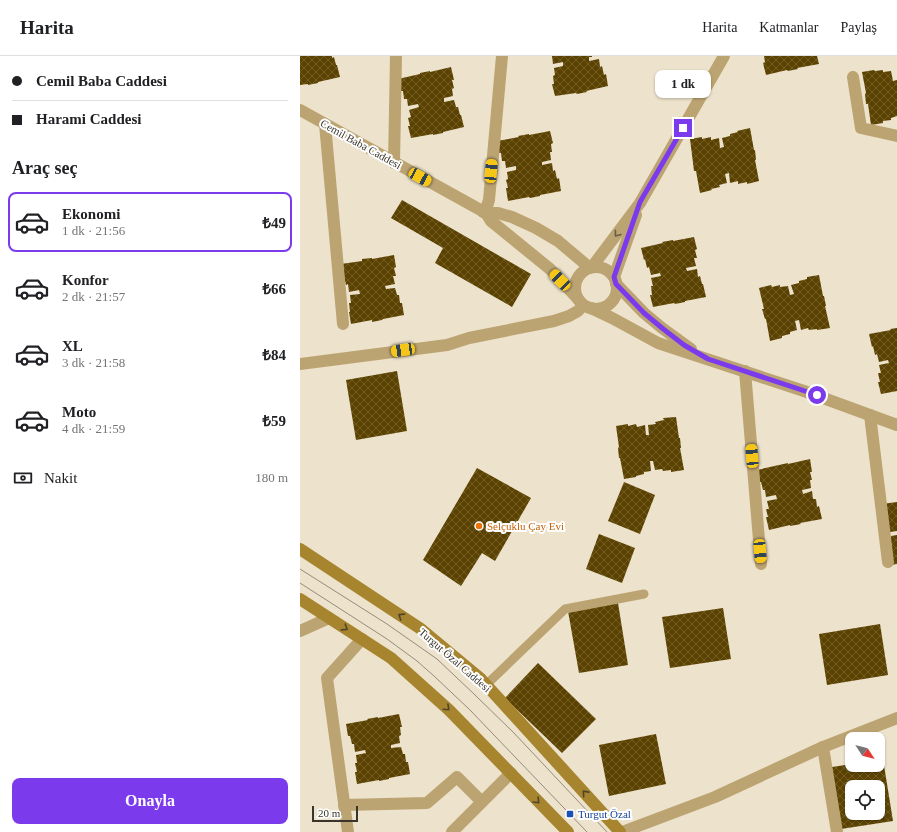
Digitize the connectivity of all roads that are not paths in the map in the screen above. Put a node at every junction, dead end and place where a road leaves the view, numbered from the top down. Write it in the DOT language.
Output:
graph roads {
  1 [pos="396,56"];
  2 [pos="502,56"];
  3 [pos="724,56"];
  4 [pos="853,77"];
  5 [pos="300,110"];
  6 [pos="325,124"];
  7 [pos="897,136"];
  8 [pos="394,163"];
  9 [pos="640,202"];
  10 [pos="484,212"];
  11 [pos="591,268"];
  12 [pos="615,280"];
  13 [pos="584,304"];
  14 [pos="343,324"];
  15 [pos="708,359"];
  16 [pos="300,364"];
  17 [pos="745,371"];
  18 [pos="870,415"];
  19 [pos="897,425"];
  20 [pos="300,549"];
  21 [pos="888,562"];
  22 [pos="762,564"];
  23 [pos="644,594"];
  24 [pos="300,600"];
  25 [pos="329,618"];
  26 [pos="300,631"];
  27 [pos="362,639"];
  28 [pos="486,685"];
  29 [pos="897,718"];
  30 [pos="823,747"];
  31 [pos="511,773"];
  32 [pos="482,802"];
  33 [pos="344,804"];
  34 [pos="348,832"];
  35 [pos="452,832"];
  36 [pos="568,832"];
  37 [pos="621,832"];
  38 [pos="837,832"];
  1 -- 8 [label="street"];
  2 -- 10 [label="street"];
  3 -- 9 [label="street"];
  4 -- 7 [label="street"];
  5 -- 6 [label="street, Cemil Baba Caddesi"];
  6 -- 8 [label="street, Cemil Baba Caddesi"];
  6 -- 14 [label="street"];
  8 -- 10 [label="street, Cemil Baba Caddesi"];
  9 -- 11 [label="street, one-way"];
  9 -- 12 [label="street"];
  10 -- 11 [label="street, Cemil Baba Caddesi"];
  10 -- 13 [label="street, Cemil Baba Caddesi"];
  11 -- 12 [label="street"];
  11 -- 13 [label="street"];
  12 -- 13 [label="street"];
  12 -- 15 [label="street, Cemil Baba Caddesi"];
  13 -- 15 [label="street, Cemil Baba Caddesi"];
  13 -- 16 [label="street"];
  15 -- 17 [label="street, Cemil Baba Caddesi"];
  17 -- 18 [label="street, Cemil Baba Caddesi"];
  17 -- 22 [label="street"];
  18 -- 19 [label="street, Cemil Baba Caddesi"];
  18 -- 21 [label="street"];
  28 -- 20 [label="street, Turgut Özal Caddesi, one-way"];
  23 -- 28 [label="lane"];
  24 -- 25 [label="street"];
  25 -- 26 [label="street"];
  25 -- 27 [label="street, one-way"];
  27 -- 31 [label="street, one-way"];
  27 -- 33 [label="street"];
  37 -- 28 [label="street, Turgut Özal Caddesi, one-way"];
  29 -- 30 [label="street"];
  30 -- 37 [label="street"];
  30 -- 38 [label="street"];
  31 -- 32 [label="street"];
  31 -- 36 [label="street, one-way"];
  32 -- 33 [label="street"];
  32 -- 35 [label="street"];
  33 -- 34 [label="street"];
}
